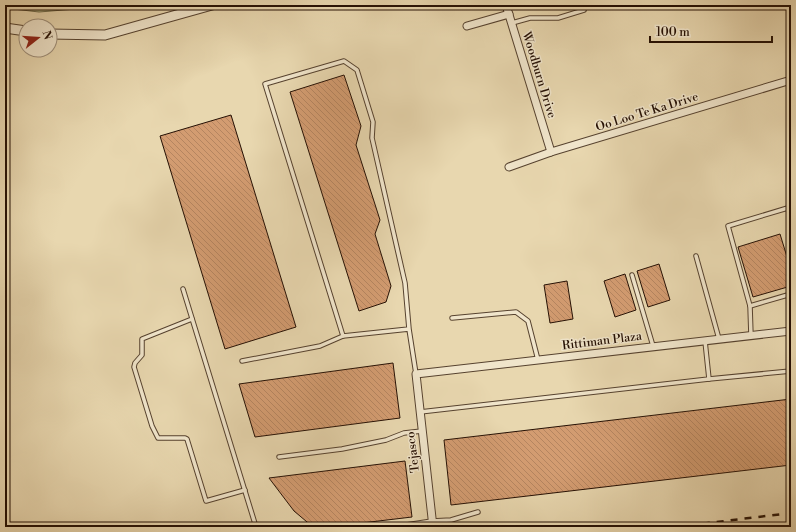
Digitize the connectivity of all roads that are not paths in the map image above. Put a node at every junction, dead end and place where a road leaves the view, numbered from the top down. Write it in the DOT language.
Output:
graph roads {
  1 [pos="212,5"];
  2 [pos="506,5"];
  3 [pos="584,10"];
  4 [pos="509,14"];
  5 [pos="512,23"];
  6 [pos="466,26"];
  7 [pos="5,28"];
  8 [pos="18,30"];
  9 [pos="58,34"];
  10 [pos="791,80"];
  11 [pos="552,152"];
  12 [pos="509,167"];
  13 [pos="791,207"];
  14 [pos="696,256"];
  15 [pos="632,275"];
  16 [pos="183,289"];
  17 [pos="791,294"];
  18 [pos="750,306"];
  19 [pos="452,318"];
  20 [pos="192,319"];
  21 [pos="409,329"];
  22 [pos="791,331"];
  23 [pos="343,336"];
  24 [pos="751,336"];
  25 [pos="719,339"];
  26 [pos="705,341"];
  27 [pos="653,346"];
  28 [pos="538,360"];
  29 [pos="242,361"];
  30 [pos="791,371"];
  31 [pos="416,374"];
  32 [pos="709,379"];
  33 [pos="420,412"];
  34 [pos="422,431"];
  35 [pos="279,457"];
  36 [pos="245,490"];
  37 [pos="478,512"];
  38 [pos="433,524"];
  39 [pos="256,527"];
  40 [pos="393,527"];
  1 -- 9 [label="street"];
  2 -- 4 [label="street, Woodburn Drive"];
  3 -- 5 [label="lane"];
  4 -- 5 [label="street, Woodburn Drive"];
  4 -- 6 [label="street"];
  5 -- 11 [label="street, Woodburn Drive"];
  7 -- 8 [label="street"];
  10 -- 11 [label="street, Oo Loo Te Ka Drive"];
  11 -- 12 [label="street, Oo Loo Te Ka Drive"];
  13 -- 18 [label="lane"];
  14 -- 25 [label="lane"];
  15 -- 27 [label="lane"];
  16 -- 20 [label="lane"];
  17 -- 18 [label="lane"];
  18 -- 24 [label="lane"];
  19 -- 28 [label="lane"];
  20 -- 36 [label="lane"];
  20 -- 36 [label="lane"];
  21 -- 23 [label="lane"];
  21 -- 23 [label="lane"];
  21 -- 31 [label="lane"];
  22 -- 24 [label="street, Rittiman Plaza"];
  23 -- 29 [label="lane"];
  24 -- 25 [label="street, Rittiman Plaza"];
  25 -- 26 [label="street, Rittiman Plaza"];
  26 -- 27 [label="street, Rittiman Plaza"];
  26 -- 32 [label="lane"];
  27 -- 28 [label="street, Rittiman Plaza"];
  28 -- 31 [label="street, Rittiman Plaza"];
  30 -- 32 [label="lane"];
  31 -- 33 [label="street, Tejasco"];
  32 -- 33 [label="lane"];
  33 -- 34 [label="street, Tejasco"];
  34 -- 35 [label="lane"];
  34 -- 38 [label="street, Tejasco"];
  36 -- 39 [label="lane"];
  37 -- 38 [label="lane"];
  38 -- 40 [label="lane"];
}
